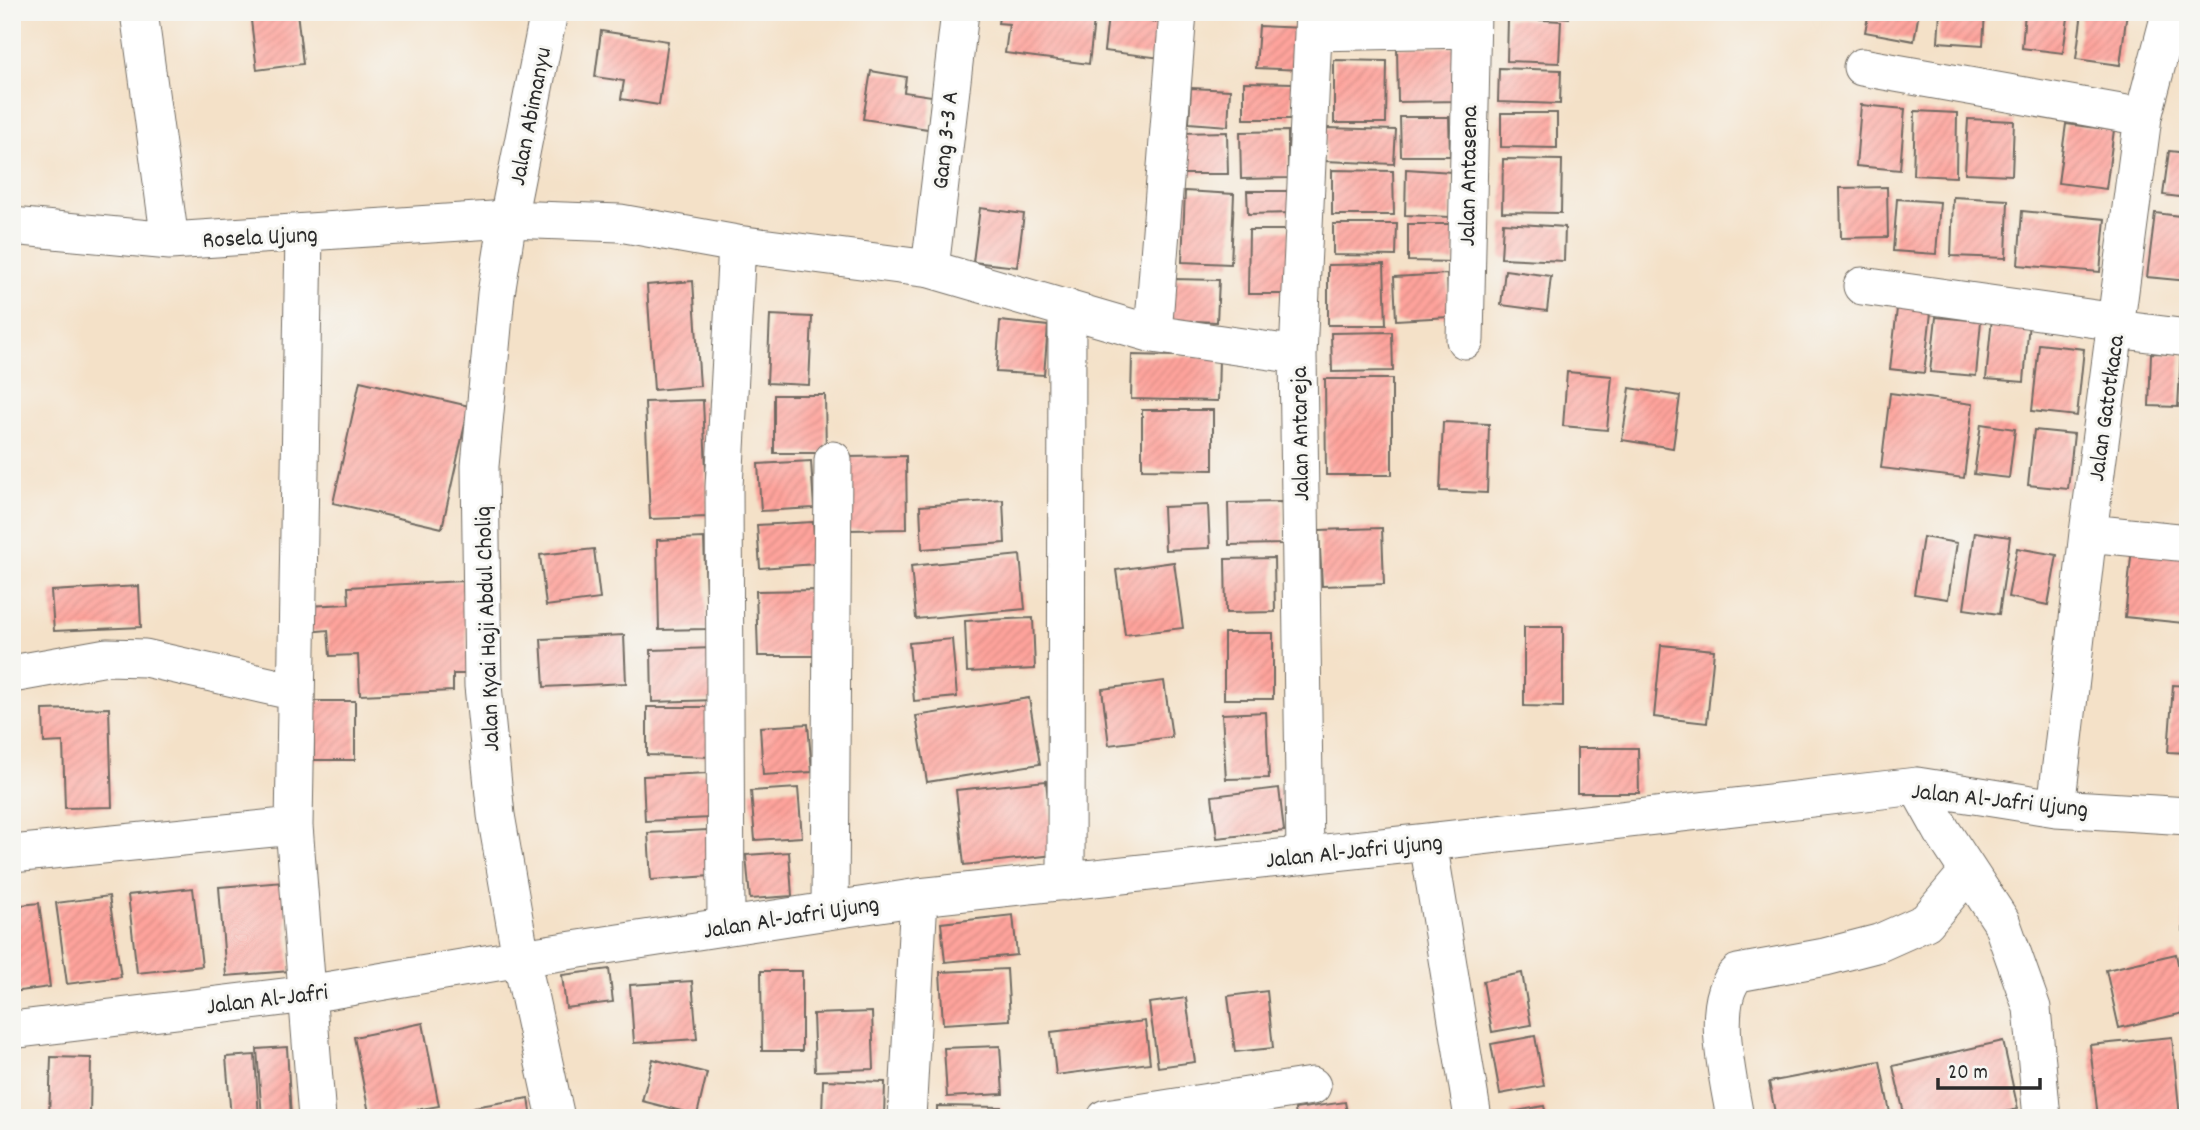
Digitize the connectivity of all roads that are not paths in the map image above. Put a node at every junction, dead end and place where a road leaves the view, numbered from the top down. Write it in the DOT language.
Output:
graph roads {
  1 [pos="139,12"];
  2 [pos="549,12"];
  3 [pos="960,12"];
  4 [pos="1178,12"];
  5 [pos="2174,16"];
  6 [pos="1471,21"];
  7 [pos="1314,22"];
  8 [pos="1861,67"];
  9 [pos="2143,117"];
  10 [pos="508,219"];
  11 [pos="12,226"];
  12 [pos="304,234"];
  13 [pos="170,241"];
  14 [pos="737,244"];
  15 [pos="930,269"];
  16 [pos="1862,286"];
  17 [pos="1067,308"];
  18 [pos="2117,326"];
  19 [pos="1153,334"];
  20 [pos="2188,338"];
  21 [pos="1465,340"];
  22 [pos="1298,355"];
  23 [pos="833,460"];
  24 [pos="2088,533"];
  25 [pos="2188,543"];
  26 [pos="12,674"];
  27 [pos="296,692"];
  28 [pos="1917,786"];
  29 [pos="2056,808"];
  30 [pos="2188,816"];
  31 [pos="294,826"];
  32 [pos="1428,842"];
  33 [pos="12,855"];
  34 [pos="1305,855"];
  35 [pos="1968,872"];
  36 [pos="1066,882"];
  37 [pos="919,897"];
  38 [pos="831,910"];
  39 [pos="726,926"];
  40 [pos="521,958"];
  41 [pos="308,994"];
  42 [pos="12,1030"];
  43 [pos="1311,1086"];
  44 [pos="317,1118"];
  45 [pos="556,1118"];
  46 [pos="907,1118"];
  47 [pos="1106,1118"];
  48 [pos="1473,1118"];
  49 [pos="1735,1118"];
  50 [pos="2042,1118"];
  1 -- 13 [label="street"];
  2 -- 10 [label="street, Jalan Abimanyu"];
  3 -- 15 [label="street, Gang 3-3 A"];
  4 -- 19 [label="street"];
  5 -- 9 [label="street, Jalan Gatotkaca"];
  6 -- 7 [label="street"];
  6 -- 21 [label="street, Jalan Antasena"];
  7 -- 22 [label="street, Jalan Antareja"];
  8 -- 9 [label="street"];
  9 -- 18 [label="street, Jalan Gatotkaca"];
  10 -- 12 [label="street, Rosela Ujung"];
  10 -- 14 [label="street, Rosela Ujung"];
  10 -- 40 [label="street, Jalan Kyai Haji Abdul Choliq"];
  11 -- 13 [label="street, Rosela Ujung"];
  12 -- 13 [label="street, Rosela Ujung"];
  12 -- 27 [label="street"];
  14 -- 15 [label="street, Rosela Ujung"];
  14 -- 39 [label="street"];
  15 -- 17 [label="street, Rosela Ujung"];
  16 -- 18 [label="street"];
  17 -- 19 [label="street, Rosela Ujung"];
  17 -- 36 [label="street"];
  18 -- 20 [label="street"];
  18 -- 24 [label="street, Jalan Gatotkaca"];
  19 -- 22 [label="street, Rosela Ujung"];
  22 -- 34 [label="street, Jalan Antareja"];
  23 -- 38 [label="street"];
  24 -- 25 [label="street"];
  24 -- 29 [label="street, Jalan Gatotkaca"];
  26 -- 27 [label="street"];
  27 -- 31 [label="street"];
  28 -- 29 [label="street, Jalan Al-Jafri Ujung"];
  28 -- 32 [label="street, Jalan Al-Jafri Ujung"];
  28 -- 35 [label="street"];
  29 -- 30 [label="street, Jalan Al-Jafri Ujung"];
  31 -- 33 [label="street"];
  31 -- 41 [label="street"];
  32 -- 34 [label="street, Jalan Al-Jafri Ujung"];
  32 -- 48 [label="street"];
  34 -- 36 [label="street, Jalan Al-Jafri Ujung"];
  35 -- 49 [label="street"];
  35 -- 50 [label="street"];
  36 -- 37 [label="street, Jalan Al-Jafri Ujung"];
  37 -- 38 [label="street, Jalan Al-Jafri Ujung"];
  37 -- 46 [label="street"];
  38 -- 39 [label="street, Jalan Al-Jafri Ujung"];
  39 -- 40 [label="street, Jalan Al-Jafri Ujung"];
  40 -- 41 [label="street, Jalan Al-Jafri"];
  40 -- 45 [label="street, Jalan Kyai Haji Abdul Choliq"];
  41 -- 42 [label="street, Jalan Al-Jafri"];
  41 -- 44 [label="street"];
  43 -- 47 [label="street"];
}
